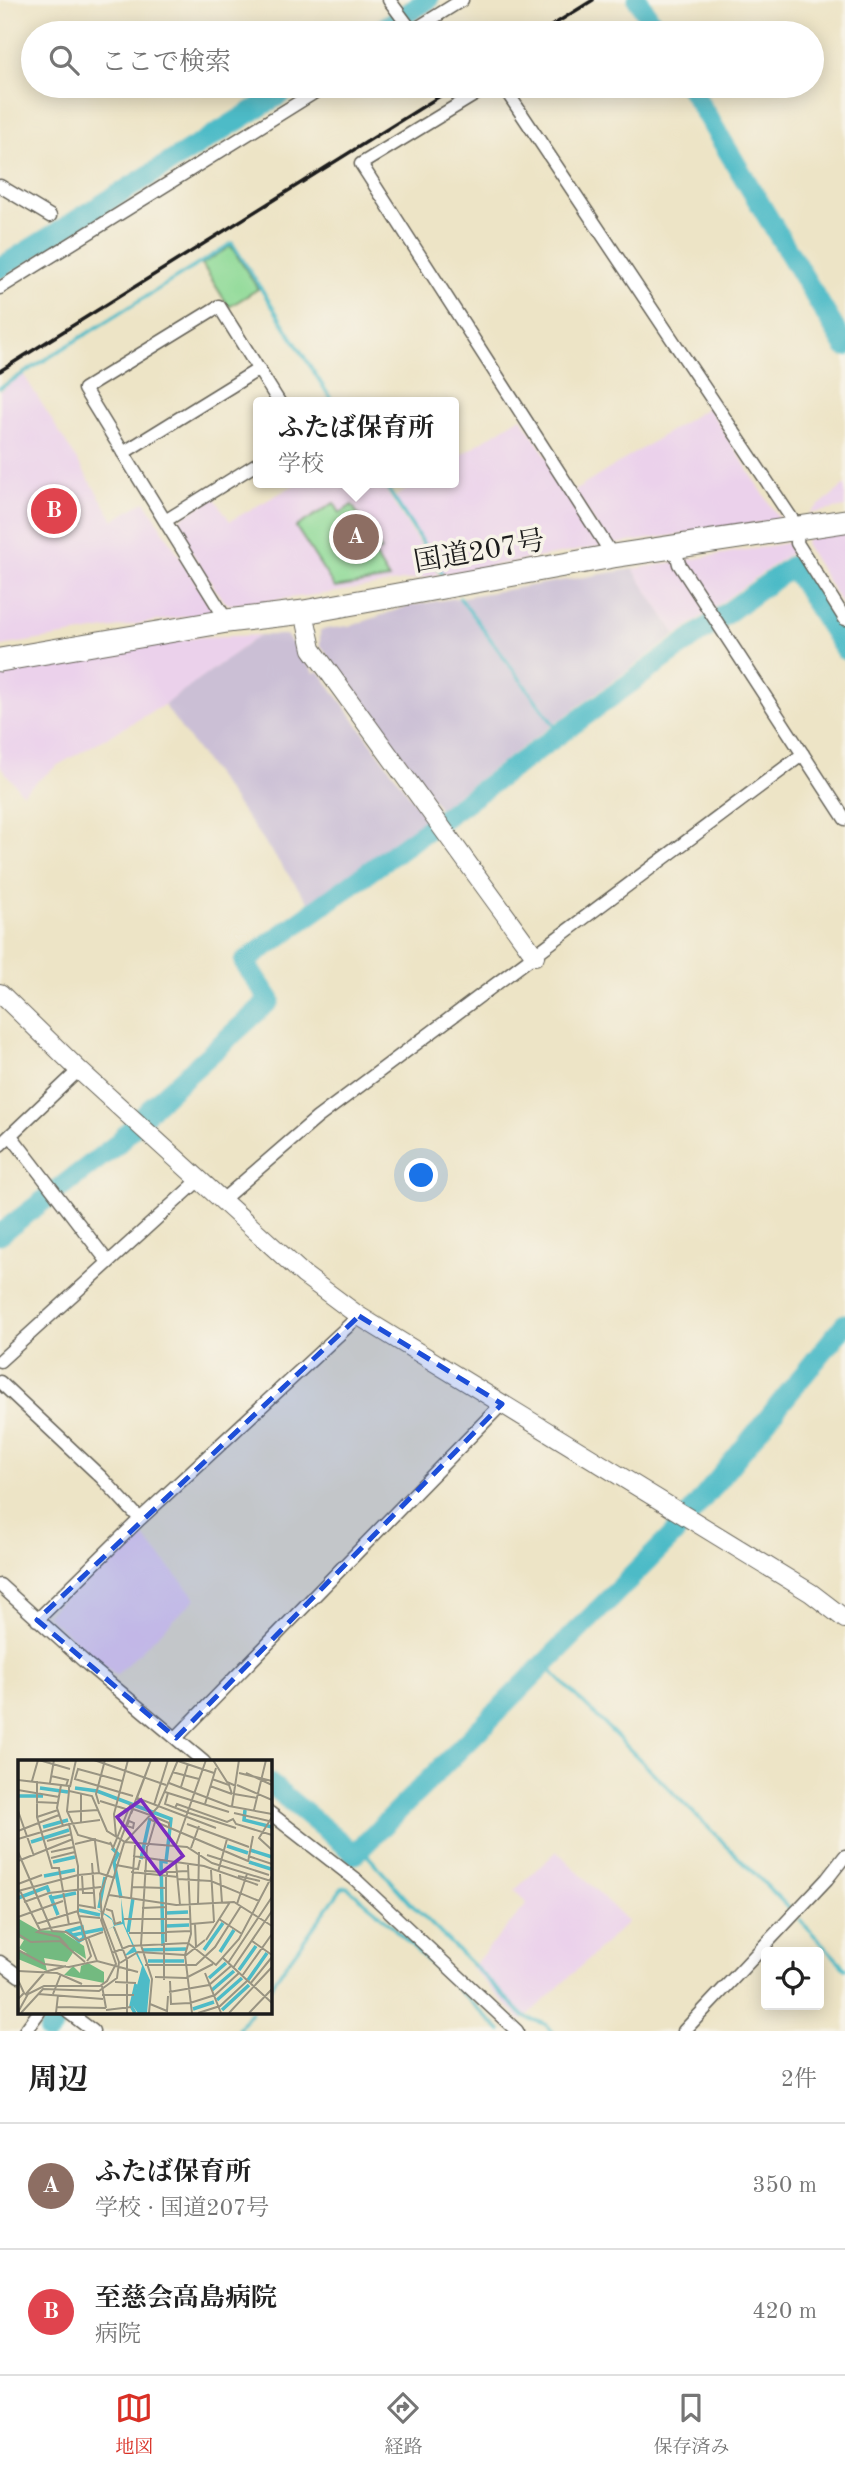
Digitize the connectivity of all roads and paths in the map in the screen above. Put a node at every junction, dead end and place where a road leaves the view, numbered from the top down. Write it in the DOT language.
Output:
graph roads {
  1 [pos="389,0"];
  2 [pos="462,0"];
  3 [pos="403,21"];
  4 [pos="429,21"];
  5 [pos="306,98"];
  6 [pos="469,98"];
  7 [pos="511,98"];
  8 [pos="0,186"];
  9 [pos="50,216"];
  10 [pos="0,288"];
  11 [pos="259,369"];
  12 [pos="276,397"];
  13 [pos="123,453"];
  14 [pos="253,466"];
  15 [pos="165,521"];
  16 [pos="845,521"];
  17 [pos="798,528"];
  18 [pos="675,548"];
  19 [pos="613,556"];
  20 [pos="304,612"];
  21 [pos="845,619"];
  22 [pos="227,621"];
  23 [pos="0,660"];
  24 [pos="803,754"];
  25 [pos="845,819"];
  26 [pos="535,956"];
  27 [pos="0,993"];
  28 [pos="79,1070"];
  29 [pos="12,1137"];
  30 [pos="0,1145"];
  31 [pos="199,1180"];
  32 [pos="221,1200"];
  33 [pos="108,1262"];
  34 [pos="359,1316"];
  35 [pos="0,1361"];
  36 [pos="0,1382"];
  37 [pos="502,1404"];
  38 [pos="140,1519"];
  39 [pos="0,1585"];
  40 [pos="845,1619"];
  41 [pos="37,1620"];
  42 [pos="176,1738"];
  43 [pos="202,1760"];
  44 [pos="271,1814"];
  45 [pos="845,1856"];
  46 [pos="0,1962"];
  47 [pos="18,1975"];
  48 [pos="37,2014"];
  49 [pos="70,2014"];
  50 [pos="24,2031"];
  51 [pos="93,2031"];
  52 [pos="517,2031"];
  53 [pos="684,2031"];
  1 -- 3 [label="street"];
  2 -- 4 [label="street"];
  5 -- 10 [label="street"];
  6 -- 19 [label="street"];
  7 -- 17 [label="street"];
  8 -- 9 [label="street"];
  11 -- 12 [label="street"];
  11 -- 13 [label="street"];
  11 -- 13 [label="street"];
  13 -- 15 [label="street"];
  14 -- 15 [label="street"];
  15 -- 22 [label="street"];
  16 -- 17 [label="highway, 国道207号"];
  17 -- 18 [label="highway, 国道207号"];
  17 -- 21 [label="street"];
  18 -- 19 [label="highway, 国道207号"];
  18 -- 24 [label="street"];
  19 -- 20 [label="highway, 国道207号"];
  20 -- 22 [label="highway, 国道207号"];
  20 -- 26 [label="street"];
  22 -- 23 [label="highway, 国道207号"];
  24 -- 25 [label="street"];
  24 -- 26 [label="street"];
  26 -- 32 [label="street"];
  27 -- 28 [label="street"];
  28 -- 29 [label="street"];
  28 -- 31 [label="street"];
  29 -- 30 [label="street"];
  29 -- 33 [label="street"];
  31 -- 32 [label="street"];
  31 -- 33 [label="street"];
  32 -- 34 [label="street"];
  33 -- 35 [label="street"];
  34 -- 37 [label="street"];
  34 -- 38 [label="street"];
  36 -- 38 [label="street"];
  37 -- 40 [label="street"];
  37 -- 42 [label="street"];
  38 -- 41 [label="street"];
  39 -- 41 [label="street"];
  41 -- 42 [label="street"];
  42 -- 43 [label="street"];
  44 -- 52 [label="street"];
  45 -- 53 [label="street"];
  46 -- 47 [label="street"];
  48 -- 50 [label="street"];
  49 -- 51 [label="street"];
}
